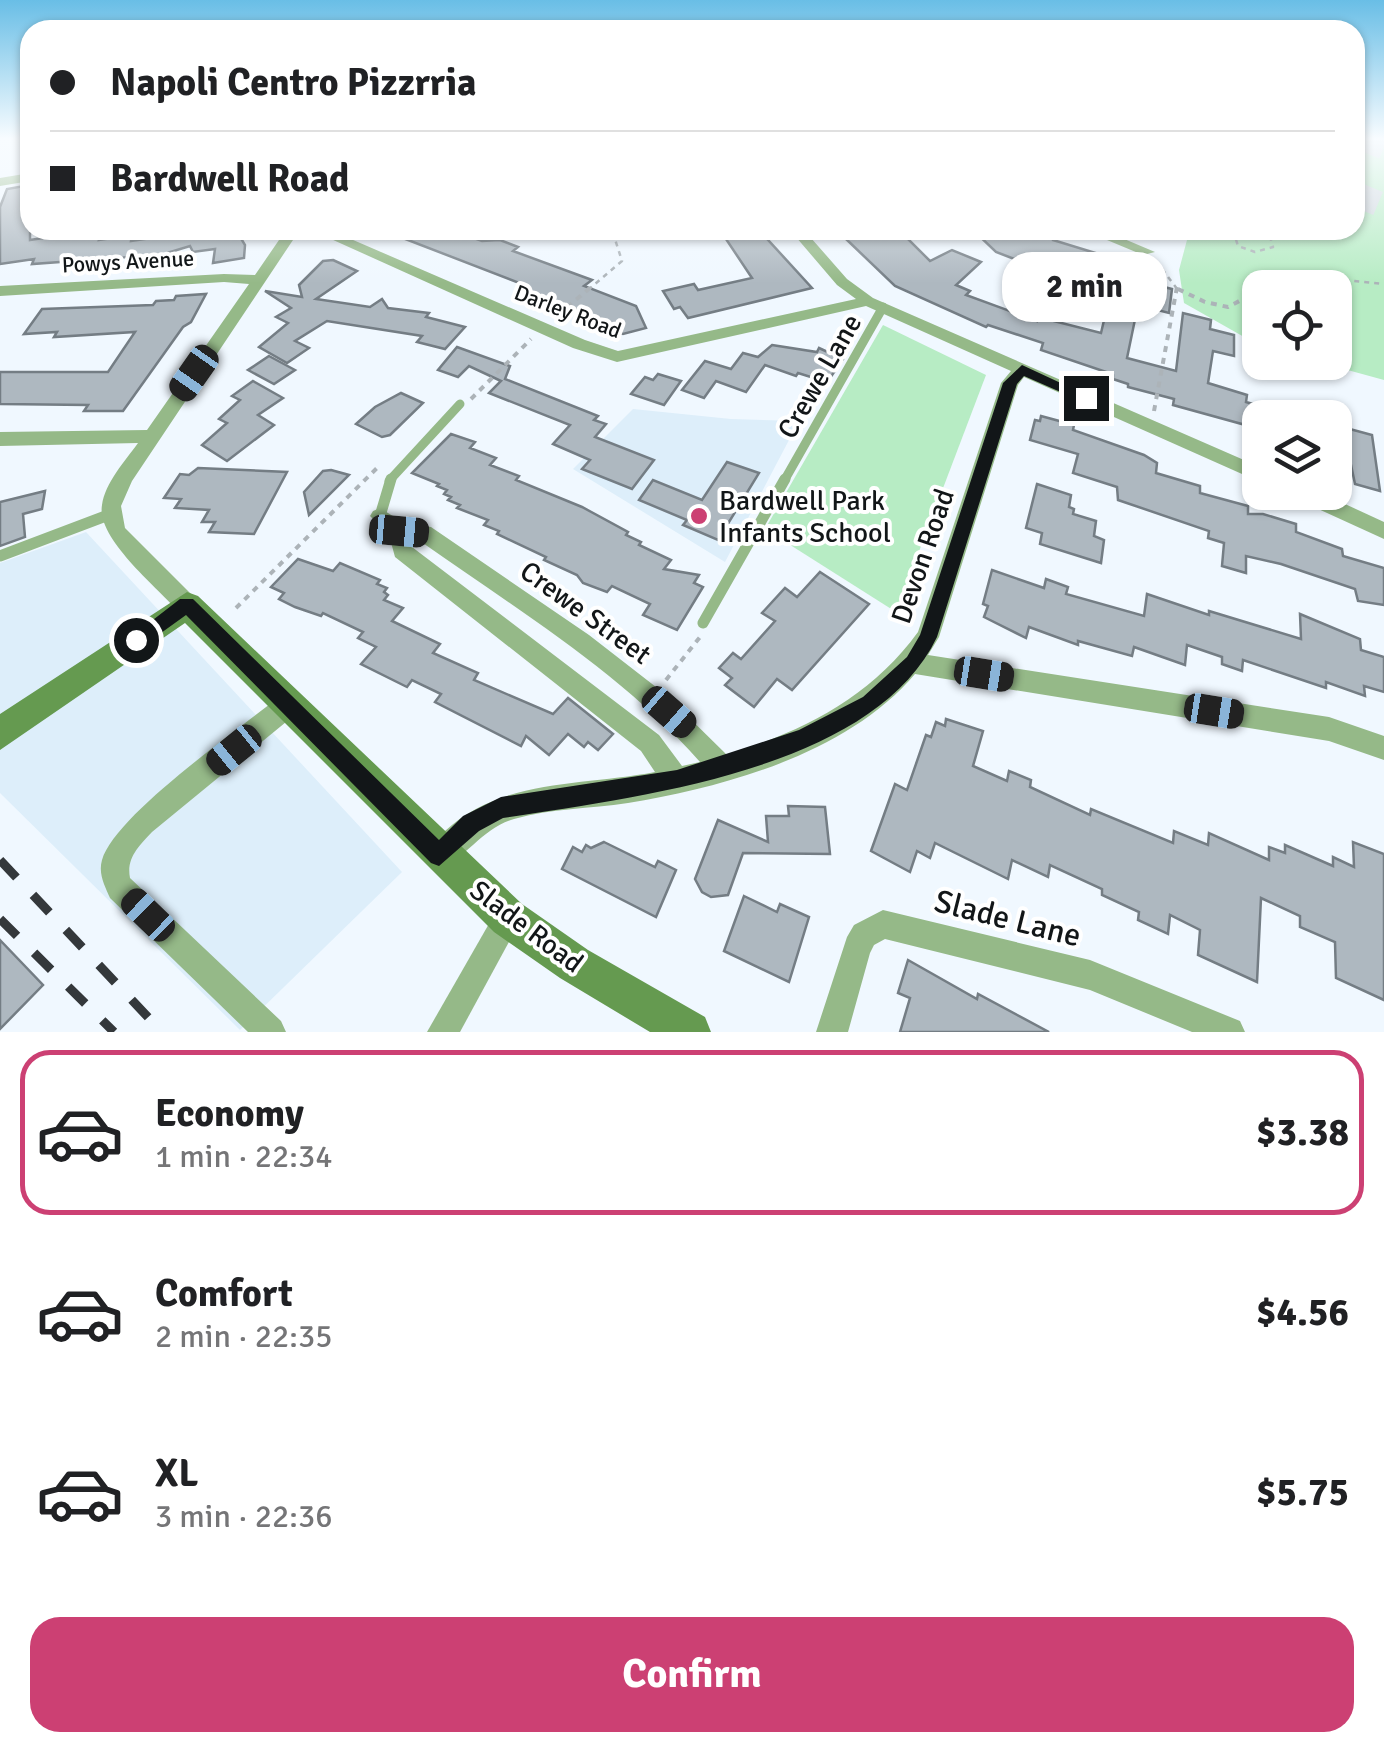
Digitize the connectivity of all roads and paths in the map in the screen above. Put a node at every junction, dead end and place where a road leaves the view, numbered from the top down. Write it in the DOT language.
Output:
graph roads {
  1 [pos="283,240"];
  2 [pos="315,240"];
  3 [pos="339,240"];
  4 [pos="615,240"];
  5 [pos="806,240"];
  6 [pos="1116,240"];
  7 [pos="1236,240"];
  8 [pos="1271,240"];
  9 [pos="1148,252"];
  10 [pos="375,257"];
  11 [pos="259,280"];
  12 [pos="1352,281"];
  13 [pos="1384,284"];
  14 [pos="1178,289"];
  15 [pos="0,290"];
  16 [pos="1242,300"];
  17 [pos="876,304"];
  18 [pos="554,318"];
  19 [pos="1022,370"];
  20 [pos="460,404"];
  21 [pos="1154,411"];
  22 [pos="152,436"];
  23 [pos="0,439"];
  24 [pos="1242,467"];
  25 [pos="1339,510"];
  26 [pos="111,514"];
  27 [pos="390,524"];
  28 [pos="1384,530"];
  29 [pos="0,556"];
  30 [pos="187,605"];
  31 [pos="703,623"];
  32 [pos="914,663"];
  33 [pos="666,680"];
  34 [pos="288,705"];
  35 [pos="0,734"];
  36 [pos="1384,748"];
  37 [pos="722,767"];
  38 [pos="677,780"];
  39 [pos="439,855"];
  40 [pos="508,918"];
  41 [pos="270,1032"];
  42 [pos="443,1032"];
  43 [pos="690,1032"];
  44 [pos="832,1032"];
  45 [pos="1229,1032"];
  1 -- 11 [label="street"];
  2 -- 10 [label="street, Darley Road"];
  3 -- 10 [label="street, Darley Road"];
  4 -- 18 [label="path"];
  5 -- 17 [label="street"];
  6 -- 9 [label="street"];
  7 -- 8 [label="path"];
  9 -- 14 [label="path"];
  10 -- 17 [label="street, Darley Road"];
  11 -- 15 [label="street, Powys Avenue"];
  11 -- 22 [label="street"];
  12 -- 13 [label="path"];
  14 -- 16 [label="path"];
  14 -- 21 [label="path"];
  17 -- 19 [label="street"];
  17 -- 31 [label="lane, Crewe Lane"];
  19 -- 24 [label="street"];
  19 -- 32 [label="street, Devon Road"];
  20 -- 27 [label="lane"];
  22 -- 23 [label="street"];
  22 -- 26 [label="street"];
  25 -- 28 [label="street"];
  26 -- 29 [label="lane"];
  26 -- 30 [label="street, Slade Road"];
  27 -- 37 [label="street, Crewe Street"];
  27 -- 38 [label="street"];
  30 -- 34 [label="main road, Slade Road"];
  30 -- 35 [label="main road"];
  31 -- 33 [label="path"];
  32 -- 36 [label="street"];
  32 -- 37 [label="street, Devon Road"];
  34 -- 39 [label="main road, Slade Road"];
  34 -- 41 [label="street"];
  37 -- 38 [label="street, Devon Road"];
  38 -- 39 [label="street, Devon Road"];
  39 -- 40 [label="main road, Slade Road"];
  40 -- 42 [label="street"];
  40 -- 43 [label="main road, Slade Road"];
  44 -- 45 [label="street, Slade Lane"];
}
